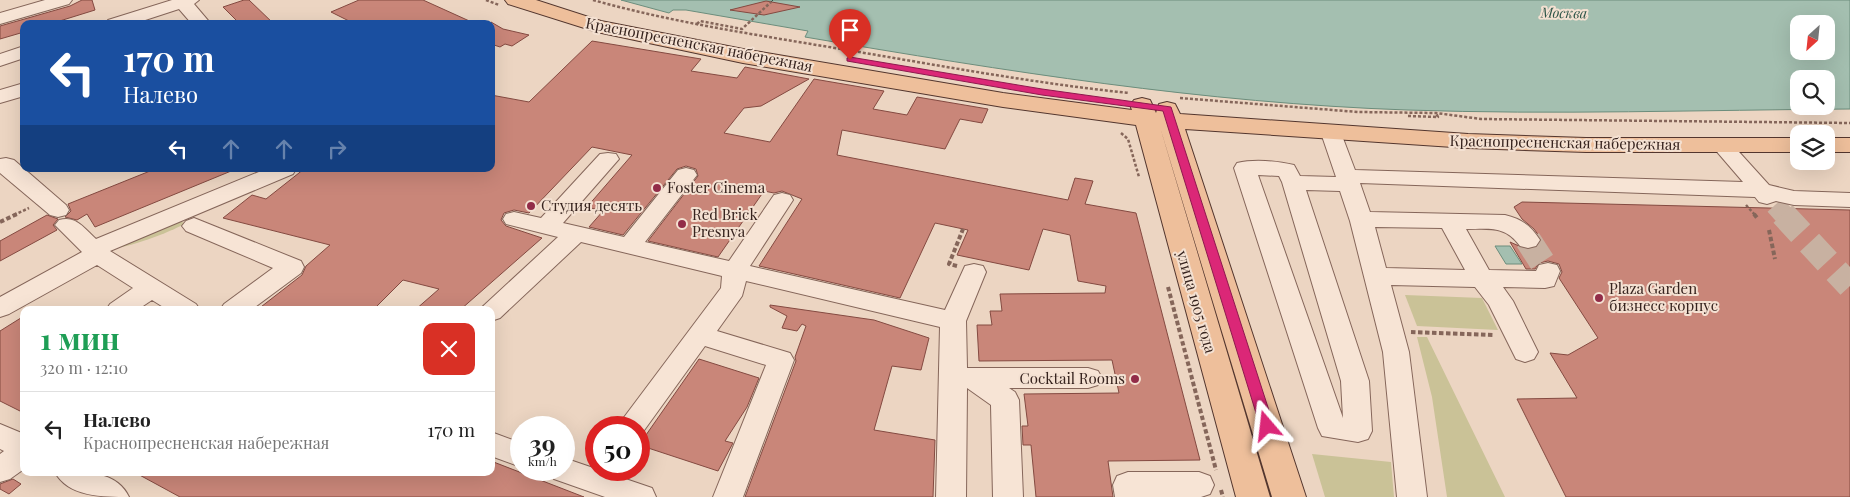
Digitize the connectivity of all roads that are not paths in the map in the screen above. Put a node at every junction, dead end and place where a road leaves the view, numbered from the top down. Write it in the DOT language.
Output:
graph roads {
  1 [pos="63,0"];
  2 [pos="129,0"];
  3 [pos="515,0"];
  4 [pos="561,0"];
  5 [pos="186,1"];
  6 [pos="141,15"];
  7 [pos="0,18"];
  8 [pos="126,20"];
  9 [pos="199,20"];
  10 [pos="20,53"];
  11 [pos="0,60"];
  12 [pos="20,90"];
  13 [pos="0,97"];
  14 [pos="1156,108"];
  15 [pos="1332,133"];
  16 [pos="1835,145"];
  17 [pos="1850,145"];
  18 [pos="1723,146"];
  19 [pos="1790,146"];
  20 [pos="608,159"];
  21 [pos="10,163"];
  22 [pos="278,172"];
  23 [pos="686,175"];
  24 [pos="1349,181"];
  25 [pos="1293,182"];
  26 [pos="1767,197"];
  27 [pos="782,200"];
  28 [pos="1848,201"];
  29 [pos="514,219"];
  30 [pos="1361,219"];
  31 [pos="1450,221"];
  32 [pos="194,226"];
  33 [pos="546,227"];
  34 [pos="576,234"];
  35 [pos="1528,240"];
  36 [pos="629,246"];
  37 [pos="95,252"];
  38 [pos="735,270"];
  39 [pos="1548,271"];
  40 [pos="974,272"];
  41 [pos="1375,276"];
  42 [pos="1482,279"];
  43 [pos="152,287"];
  44 [pos="125,306"];
  45 [pos="181,306"];
  46 [pos="239,306"];
  47 [pos="0,308"];
  48 [pos="495,308"];
  49 [pos="953,321"];
  50 [pos="699,335"];
  51 [pos="1521,344"];
  52 [pos="964,378"];
  53 [pos="1088,378"];
  54 [pos="1317,385"];
  55 [pos="1355,386"];
  56 [pos="639,416"];
  57 [pos="0,435"];
  58 [pos="495,445"];
  59 [pos="20,446"];
  60 [pos="510,451"];
  61 [pos="20,456"];
  62 [pos="0,470"];
  63 [pos="76,476"];
  64 [pos="607,481"];
  65 [pos="1215,487"];
  66 [pos="114,497"];
  67 [pos="641,497"];
  68 [pos="728,497"];
  69 [pos="951,497"];
  70 [pos="1008,497"];
  71 [pos="1130,497"];
  72 [pos="1253,497"];
  73 [pos="1288,497"];
  74 [pos="1412,497"];
  1 -- 7 [label="street"];
  2 -- 6 [label="street"];
  3 -- 14 [label="main road, Краснопресненская набережная"];
  4 -- 14 [label="main road, Краснопресненская набережная"];
  5 -- 6 [label="street"];
  5 -- 9 [label="street"];
  6 -- 8 [label="street"];
  10 -- 11 [label="street"];
  12 -- 13 [label="street"];
  14 -- 15 [label="main road, Краснопресненская набережная"];
  14 -- 72 [label="main road, улица 1905 года"];
  14 -- 73 [label="main road, улица 1905 года"];
  15 -- 18 [label="main road, Краснопресненская набережная"];
  15 -- 24 [label="street"];
  16 -- 17 [label="main road"];
  18 -- 19 [label="main road, Краснопресненская набережная"];
  18 -- 26 [label="street"];
  20 -- 33 [label="street"];
  21 -- 37 [label="street"];
  22 -- 37 [label="street"];
  23 -- 36 [label="street"];
  24 -- 25 [label="street"];
  24 -- 26 [label="street"];
  24 -- 30 [label="street"];
  25 -- 54 [label="street"];
  25 -- 55 [label="street"];
  26 -- 28 [label="street"];
  27 -- 38 [label="street"];
  29 -- 33 [label="street"];
  30 -- 31 [label="street"];
  30 -- 41 [label="street"];
  31 -- 35 [label="street"];
  31 -- 42 [label="street"];
  32 -- 46 [label="street"];
  33 -- 34 [label="street"];
  34 -- 36 [label="street"];
  34 -- 48 [label="street"];
  36 -- 38 [label="street"];
  37 -- 43 [label="street"];
  37 -- 47 [label="street"];
  38 -- 49 [label="street"];
  38 -- 50 [label="street"];
  39 -- 42 [label="street"];
  40 -- 49 [label="street"];
  41 -- 42 [label="street"];
  41 -- 74 [label="street"];
  42 -- 51 [label="street"];
  43 -- 44 [label="street"];
  43 -- 45 [label="street"];
  49 -- 52 [label="street"];
  50 -- 56 [label="street"];
  50 -- 68 [label="street"];
  52 -- 53 [label="street"];
  52 -- 69 [label="street"];
  52 -- 70 [label="street"];
  54 -- 55 [label="street"];
  54 -- 55 [label="street"];
  57 -- 59 [label="street"];
  58 -- 60 [label="street"];
  61 -- 62 [label="street"];
  63 -- 66 [label="street"];
  64 -- 67 [label="street"];
  65 -- 71 [label="street"];
}
